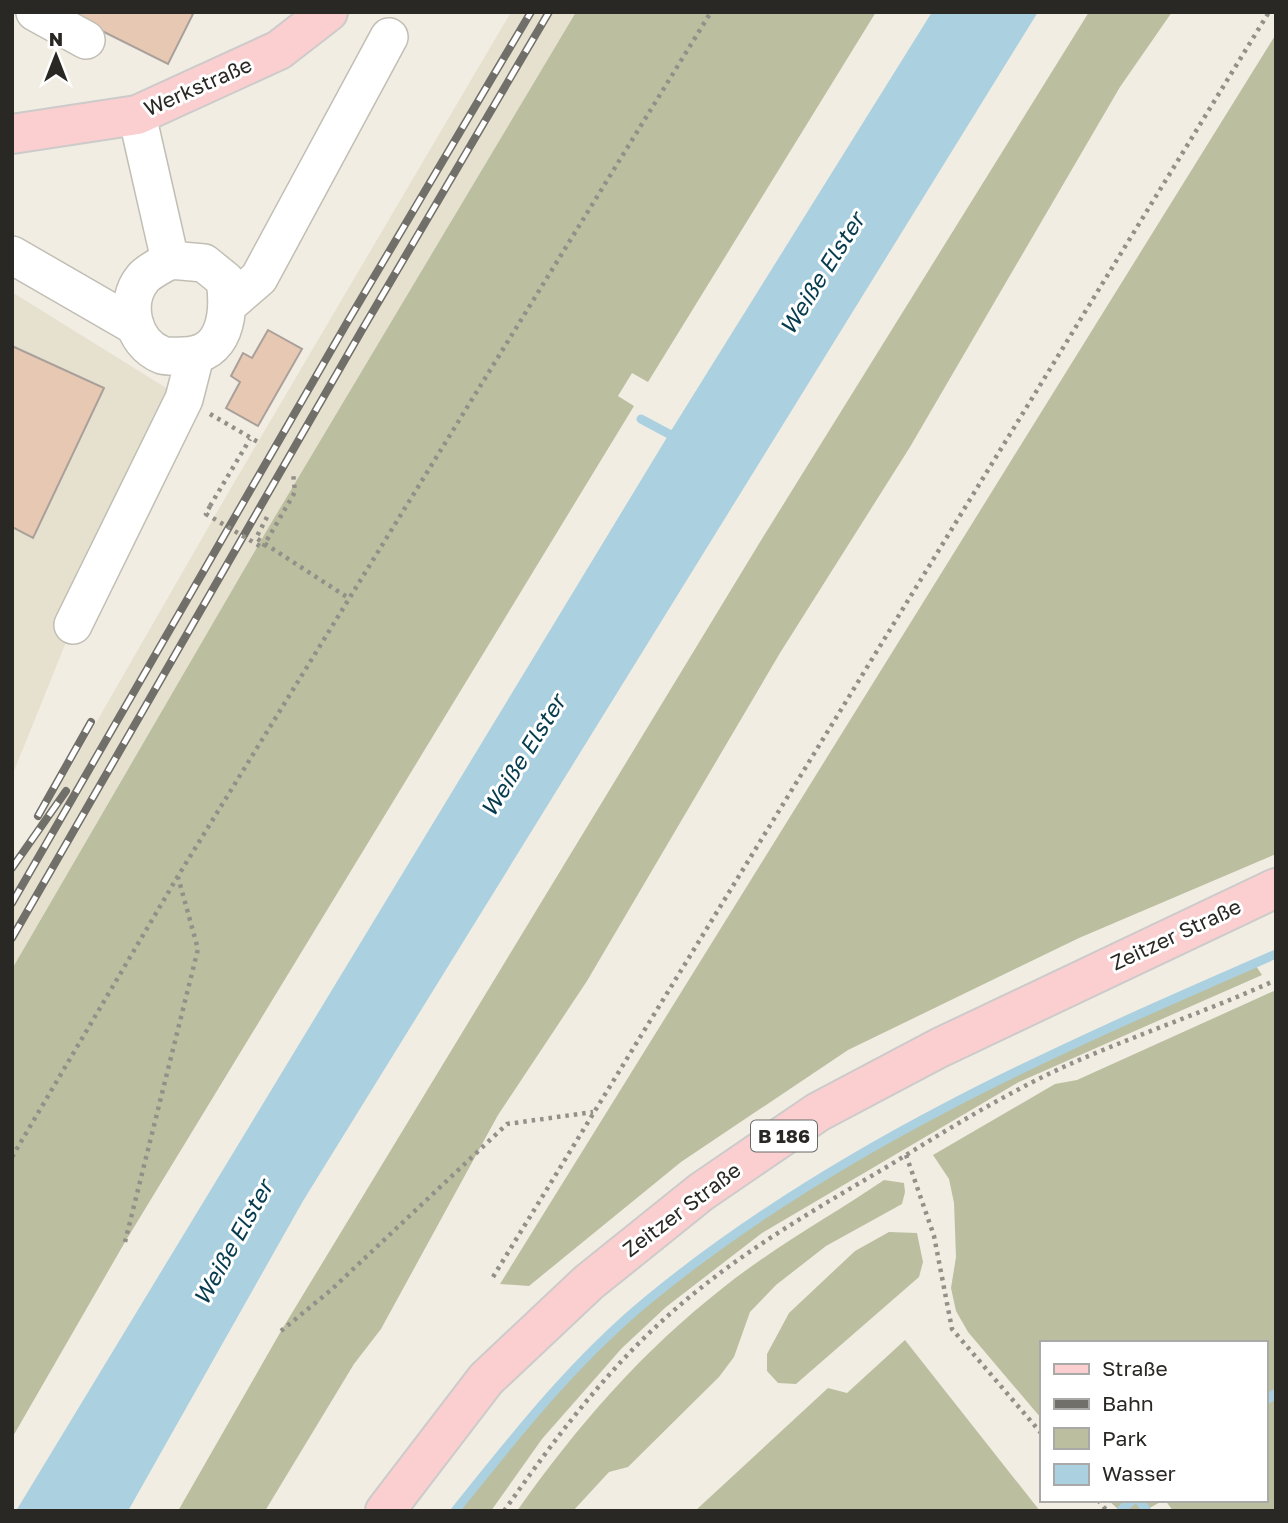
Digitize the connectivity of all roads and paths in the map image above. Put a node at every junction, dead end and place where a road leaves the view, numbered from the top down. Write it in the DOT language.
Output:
graph roads {
  1 [pos="35,12"];
  2 [pos="328,12"];
  3 [pos="711,12"];
  4 [pos="1269,12"];
  5 [pos="389,37"];
  6 [pos="86,40"];
  7 [pos="137,115"];
  8 [pos="12,134"];
  9 [pos="12,256"];
  10 [pos="170,260"];
  11 [pos="229,304"];
  12 [pos="135,326"];
  13 [pos="195,356"];
  14 [pos="184,399"];
  15 [pos="250,439"];
  16 [pos="258,442"];
  17 [pos="293,472"];
  18 [pos="267,517"];
  19 [pos="350,599"];
  20 [pos="73,625"];
  21 [pos="178,876"];
  22 [pos="1276,888"];
  23 [pos="1276,981"];
  24 [pos="593,1112"];
  25 [pos="905,1155"];
  26 [pos="12,1157"];
  27 [pos="125,1242"];
  28 [pos="493,1278"];
  29 [pos="281,1331"];
  30 [pos="1040,1432"];
  31 [pos="385,1511"];
  32 [pos="504,1511"];
  1 -- 6 [label="lane"];
  2 -- 7 [label="main road, Werkstraße"];
  3 -- 19 [label="path"];
  4 -- 24 [label="path"];
  5 -- 11 [label="lane"];
  7 -- 8 [label="main road, Werkstraße"];
  7 -- 10 [label="lane"];
  9 -- 12 [label="lane"];
  10 -- 11 [label="lane"];
  10 -- 12 [label="lane"];
  11 -- 13 [label="lane"];
  12 -- 13 [label="lane"];
  13 -- 14 [label="lane"];
  14 -- 15 [label="path"];
  14 -- 20 [label="lane"];
  15 -- 16 [label="path"];
  15 -- 17 [label="path, bridge"];
  18 -- 19 [label="path"];
  19 -- 21 [label="path"];
  21 -- 26 [label="path"];
  21 -- 27 [label="path"];
  22 -- 31 [label="main road, Zeitzer Straße / B 186"];
  23 -- 25 [label="path"];
  24 -- 28 [label="path"];
  24 -- 29 [label="path"];
  25 -- 30 [label="path"];
  25 -- 32 [label="path"];
}
